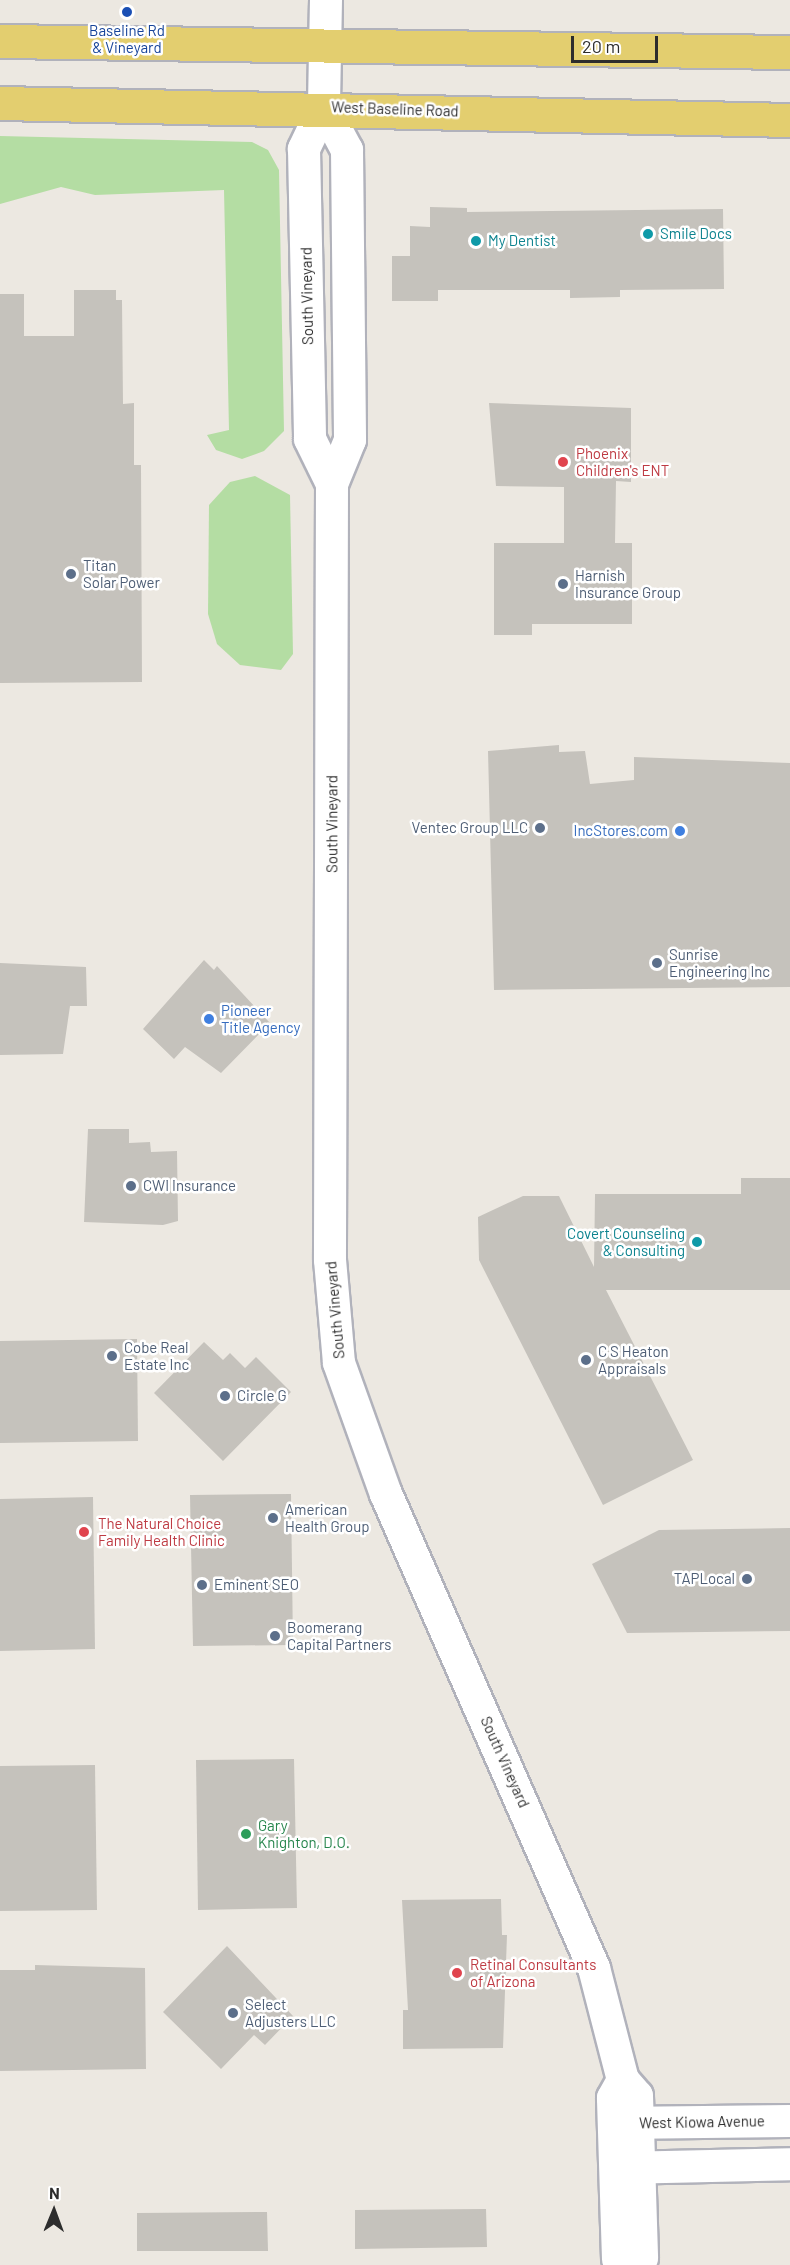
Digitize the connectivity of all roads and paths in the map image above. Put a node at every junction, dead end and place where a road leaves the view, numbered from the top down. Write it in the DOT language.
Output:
graph roads {
  1 [pos="326,0"];
  2 [pos="0,41"];
  3 [pos="325,46"];
  4 [pos="790,52"];
  5 [pos="0,103"];
  6 [pos="324,107"];
  7 [pos="790,120"];
  8 [pos="332,484"];
  9 [pos="790,2121"];
  10 [pos="626,2123"];
  11 [pos="790,2164"];
  12 [pos="627,2168"];
  13 [pos="630,2259"];
  1 -- 3 [label="street, South Vineyard"];
  2 -- 3 [label="main road"];
  3 -- 4 [label="main road"];
  3 -- 6 [label="street, South Vineyard"];
  5 -- 6 [label="main road, West Baseline Road"];
  6 -- 7 [label="main road, West Baseline Road"];
  6 -- 8 [label="street, South Vineyard"];
  6 -- 8 [label="street, South Vineyard"];
  8 -- 10 [label="street, South Vineyard"];
  9 -- 10 [label="street, West Kiowa Avenue"];
  10 -- 12 [label="street, South Vineyard"];
  11 -- 12 [label="street"];
  12 -- 13 [label="street, South Vineyard"];
}
